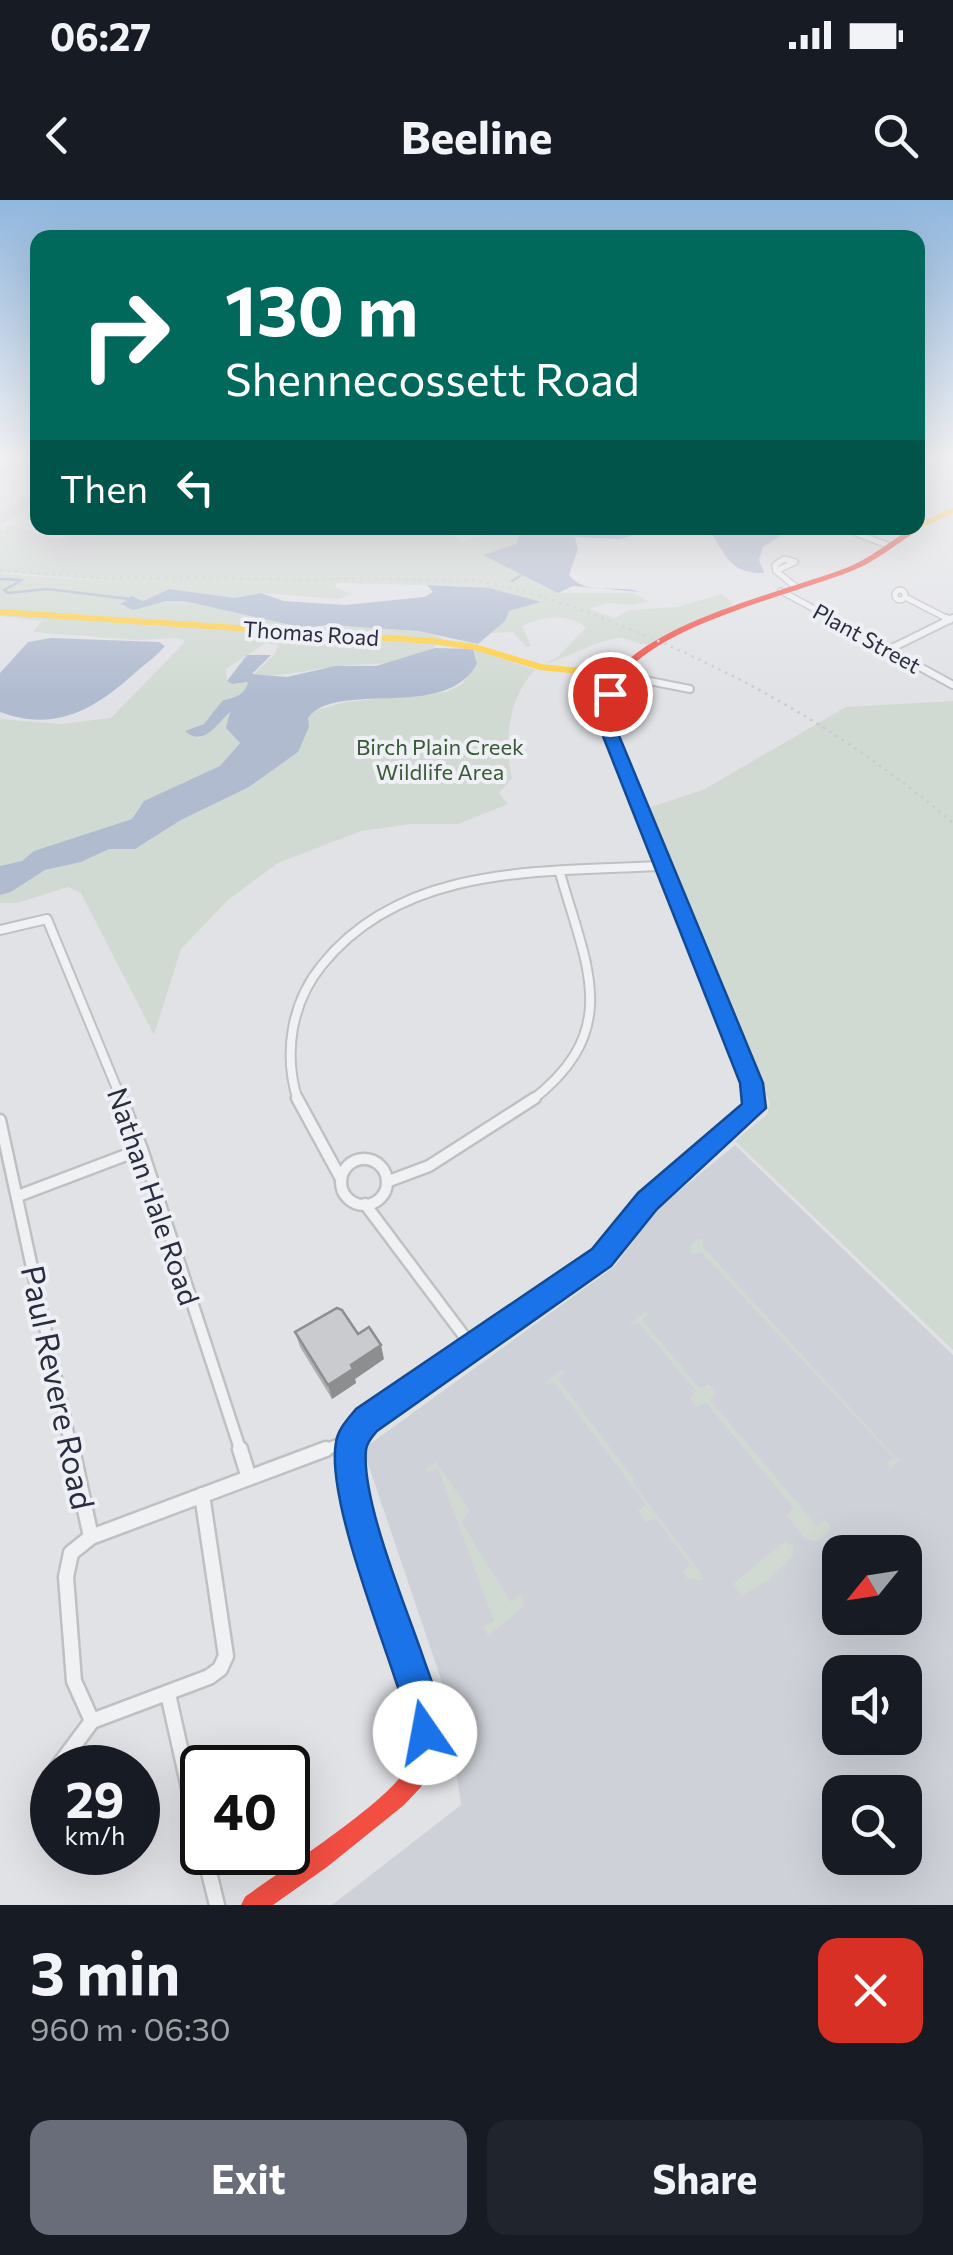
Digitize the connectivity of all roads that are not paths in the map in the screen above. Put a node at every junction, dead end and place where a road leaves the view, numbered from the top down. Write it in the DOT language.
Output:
graph roads {
  1 [pos="865,537"];
  2 [pos="901,537"];
  3 [pos="887,545"];
  4 [pos="776,570"];
  5 [pos="788,589"];
  6 [pos="907,598"];
  7 [pos="0,612"];
  8 [pos="952,619"];
  9 [pos="888,650"];
  10 [pos="619,675"];
  11 [pos="953,685"];
  12 [pos="690,689"];
  13 [pos="660,866"];
  14 [pos="560,873"];
  15 [pos="0,930"];
  16 [pos="0,1120"];
  17 [pos="142,1149"];
  18 [pos="327,1154"];
  19 [pos="351,1164"];
  20 [pos="340,1177"];
  21 [pos="389,1181"];
  22 [pos="18,1196"];
  23 [pos="365,1204"];
  24 [pos="472,1348"];
  25 [pos="351,1440"];
  26 [pos="249,1478"];
  27 [pos="202,1496"];
  28 [pos="91,1537"];
  29 [pos="168,1694"];
  30 [pos="92,1722"];
  31 [pos="74,1745"];
  32 [pos="180,1747"];
  33 [pos="210,1875"];
  34 [pos="217,1905"];
  35 [pos="253,1905"];
  1 -- 3 [label="street"];
  2 -- 3 [label="main road"];
  3 -- 5 [label="main road"];
  4 -- 5 [label="street, Plant Street"];
  5 -- 9 [label="street, Plant Street"];
  5 -- 10 [label="main road"];
  6 -- 8 [label="street"];
  7 -- 10 [label="main road, Thomas Road"];
  8 -- 9 [label="street"];
  9 -- 11 [label="street, Plant Street"];
  10 -- 12 [label="street"];
  10 -- 13 [label="main road"];
  13 -- 14 [label="street"];
  13 -- 24 [label="main road"];
  14 -- 18 [label="street"];
  14 -- 21 [label="street"];
  15 -- 17 [label="street, Nathan Hale Road"];
  16 -- 22 [label="street, Paul Revere Road"];
  17 -- 22 [label="street"];
  17 -- 26 [label="street, Nathan Hale Road"];
  18 -- 19 [label="street"];
  18 -- 20 [label="street"];
  19 -- 20 [label="street"];
  19 -- 21 [label="street"];
  20 -- 23 [label="street"];
  21 -- 23 [label="street"];
  22 -- 28 [label="street, Paul Revere Road"];
  23 -- 24 [label="street"];
  24 -- 25 [label="main road"];
  25 -- 26 [label="street"];
  25 -- 35 [label="main road"];
  26 -- 27 [label="street"];
  27 -- 28 [label="street"];
  27 -- 29 [label="street"];
  28 -- 30 [label="street"];
  29 -- 30 [label="street"];
  29 -- 32 [label="street"];
  30 -- 31 [label="street"];
  33 -- 34 [label="street"];
}
